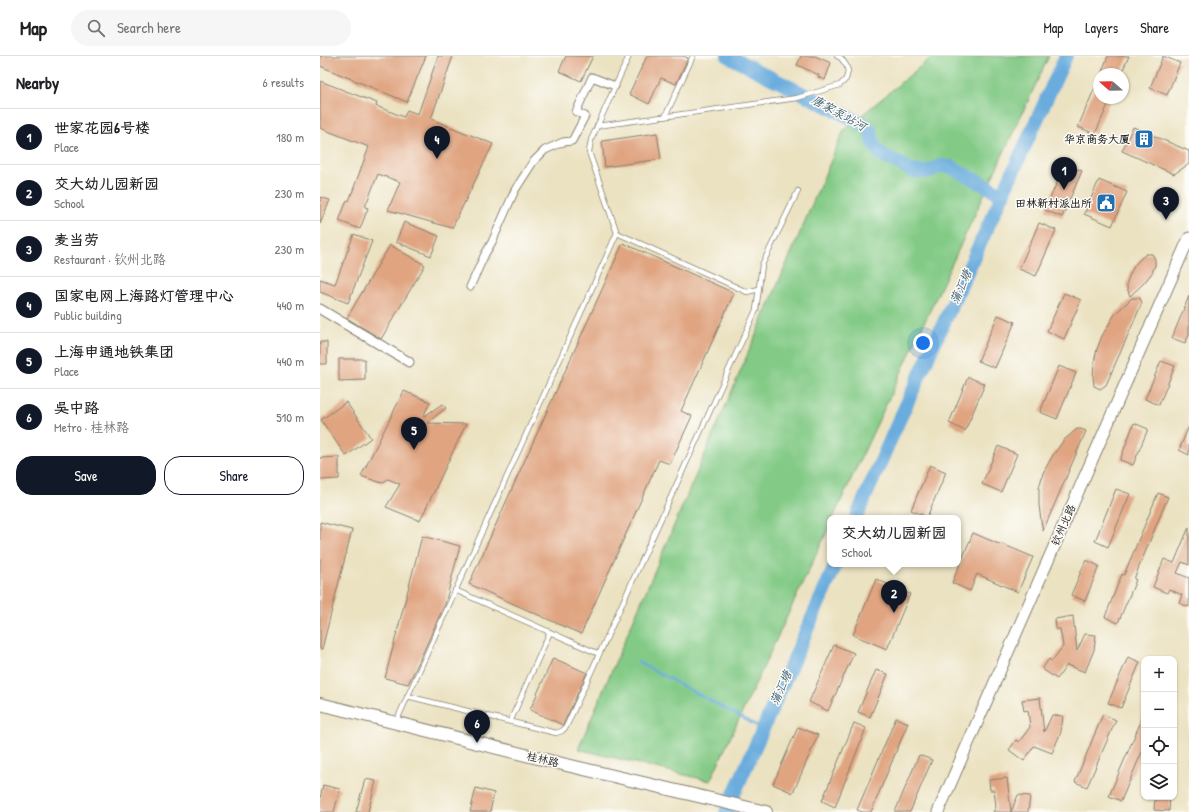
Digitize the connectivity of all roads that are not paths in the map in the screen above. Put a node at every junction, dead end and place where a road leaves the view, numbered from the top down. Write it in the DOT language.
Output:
graph roads {
  1 [pos="629,56"];
  2 [pos="693,56"];
  3 [pos="837,56"];
  4 [pos="615,86"];
  5 [pos="665,117"];
  6 [pos="597,126"];
  7 [pos="798,191"];
  8 [pos="617,233"];
  9 [pos="1189,238"];
  10 [pos="470,287"];
  11 [pos="759,289"];
  12 [pos="320,309"];
  13 [pos="409,362"];
  14 [pos="455,590"];
  15 [pos="550,632"];
  16 [pos="600,654"];
  17 [pos="407,696"];
  18 [pos="320,704"];
  19 [pos="396,722"];
  20 [pos="510,722"];
  21 [pos="766,812"];
  22 [pos="938,812"];
  1 -- 4 [label="lane"];
  2 -- 5 [label="lane"];
  3 -- 5 [label="lane"];
  4 -- 6 [label="lane"];
  4 -- 10 [label="street"];
  5 -- 6 [label="lane"];
  6 -- 8 [label="lane"];
  7 -- 11 [label="lane"];
  8 -- 11 [label="lane"];
  8 -- 14 [label="lane"];
  9 -- 22 [label="street, 钦州北路"];
  11 -- 16 [label="lane"];
  12 -- 13 [label="street"];
  14 -- 15 [label="lane"];
  14 -- 17 [label="lane"];
  15 -- 16 [label="lane"];
  15 -- 20 [label="lane"];
  16 -- 20 [label="lane"];
  17 -- 19 [label="lane"];
  17 -- 20 [label="lane"];
  18 -- 19 [label="main road, 桂林路"];
  19 -- 21 [label="main road, 桂林路"];
}
